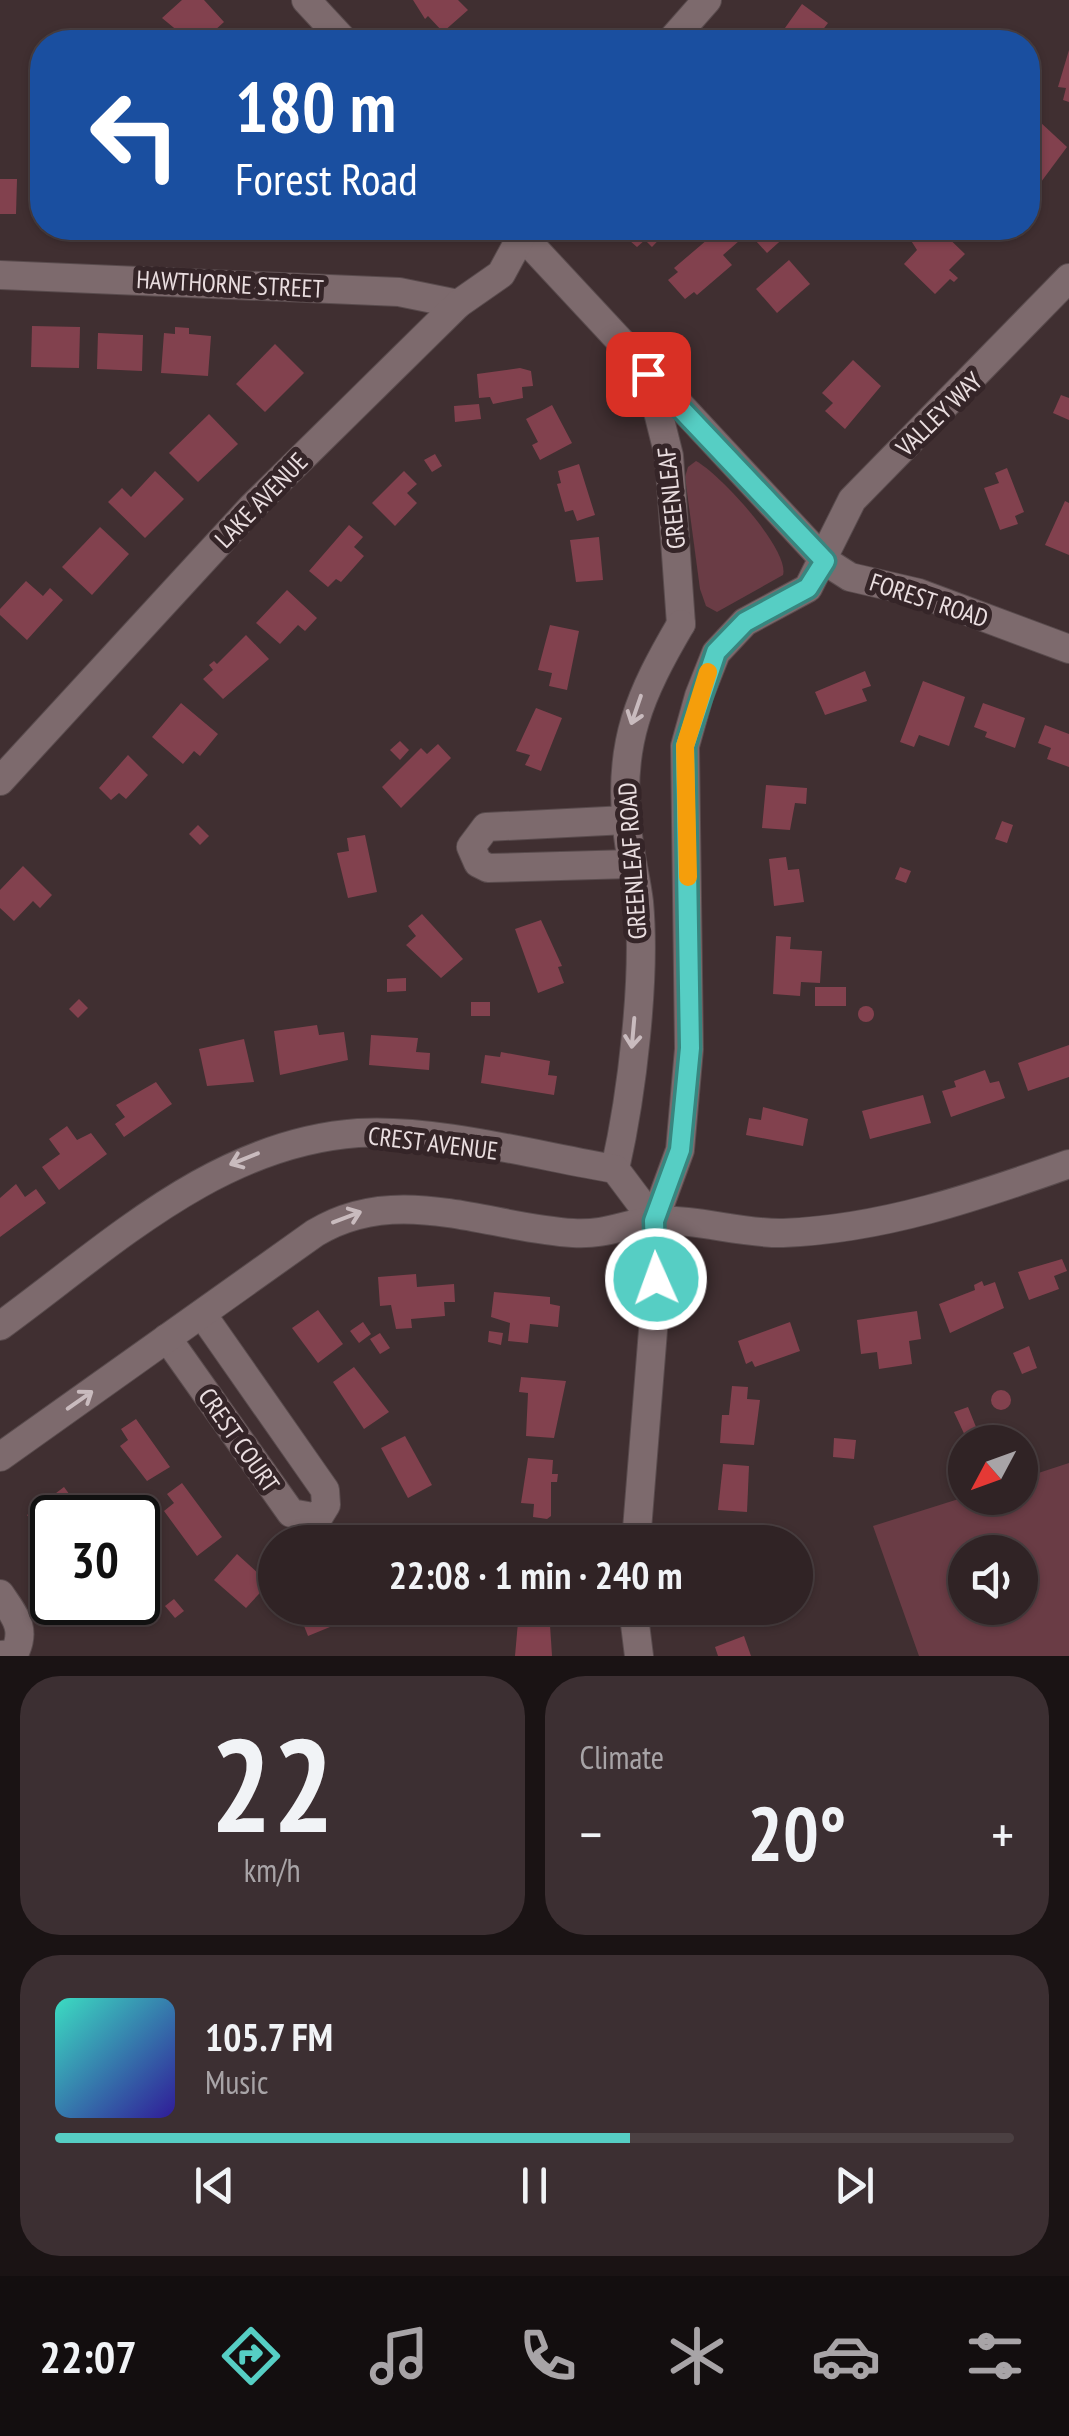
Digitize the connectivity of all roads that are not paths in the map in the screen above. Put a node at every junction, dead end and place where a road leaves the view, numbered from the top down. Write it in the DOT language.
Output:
graph roads {
  1 [pos="306,0"];
  2 [pos="707,0"];
  3 [pos="335,30"];
  4 [pos="681,30"];
  5 [pos="516,240"];
  6 [pos="530,240"];
  7 [pos="0,275"];
  8 [pos="1069,278"];
  9 [pos="458,304"];
  10 [pos="648,374"];
  11 [pos="825,561"];
  12 [pos="681,624"];
  13 [pos="1069,648"];
  14 [pos="716,652"];
  15 [pos="0,781"];
  16 [pos="626,820"];
  17 [pos="631,864"];
  18 [pos="1069,1164"];
  19 [pos="616,1169"];
  20 [pos="654,1221"];
  21 [pos="202,1314"];
  22 [pos="0,1326"];
  23 [pos="168,1338"];
  24 [pos="0,1457"];
  25 [pos="637,1525"];
  26 [pos="0,1594"];
  27 [pos="635,1625"];
  28 [pos="0,1654"];
  29 [pos="638,1656"];
  1 -- 3 [label="street"];
  2 -- 4 [label="street"];
  5 -- 9 [label="street, LAKE AVENUE"];
  6 -- 10 [label="street, FOREST ROAD"];
  7 -- 9 [label="street, HAWTHORNE STREET"];
  8 -- 11 [label="street, VALLEY WAY"];
  9 -- 15 [label="street, LAKE AVENUE"];
  10 -- 11 [label="street, FOREST ROAD"];
  10 -- 12 [label="street, GREENLEAF"];
  11 -- 13 [label="street, FOREST ROAD"];
  11 -- 14 [label="street"];
  12 -- 14 [label="street"];
  12 -- 16 [label="street, GREENLEAF ROAD, one-way"];
  14 -- 20 [label="street"];
  16 -- 17 [label="street, GREENLEAF ROAD"];
  16 -- 17 [label="street"];
  17 -- 19 [label="street, GREENLEAF ROAD, one-way"];
  18 -- 20 [label="street"];
  19 -- 20 [label="street"];
  19 -- 22 [label="street, CREST AVENUE, one-way"];
  21 -- 20 [label="street, one-way"];
  20 -- 25 [label="street"];
  21 -- 23 [label="street"];
  21 -- 23 [label="street, CREST COURT"];
  24 -- 23 [label="street, one-way"];
  26 -- 28 [label="street"];
  27 -- 29 [label="street"];
}
